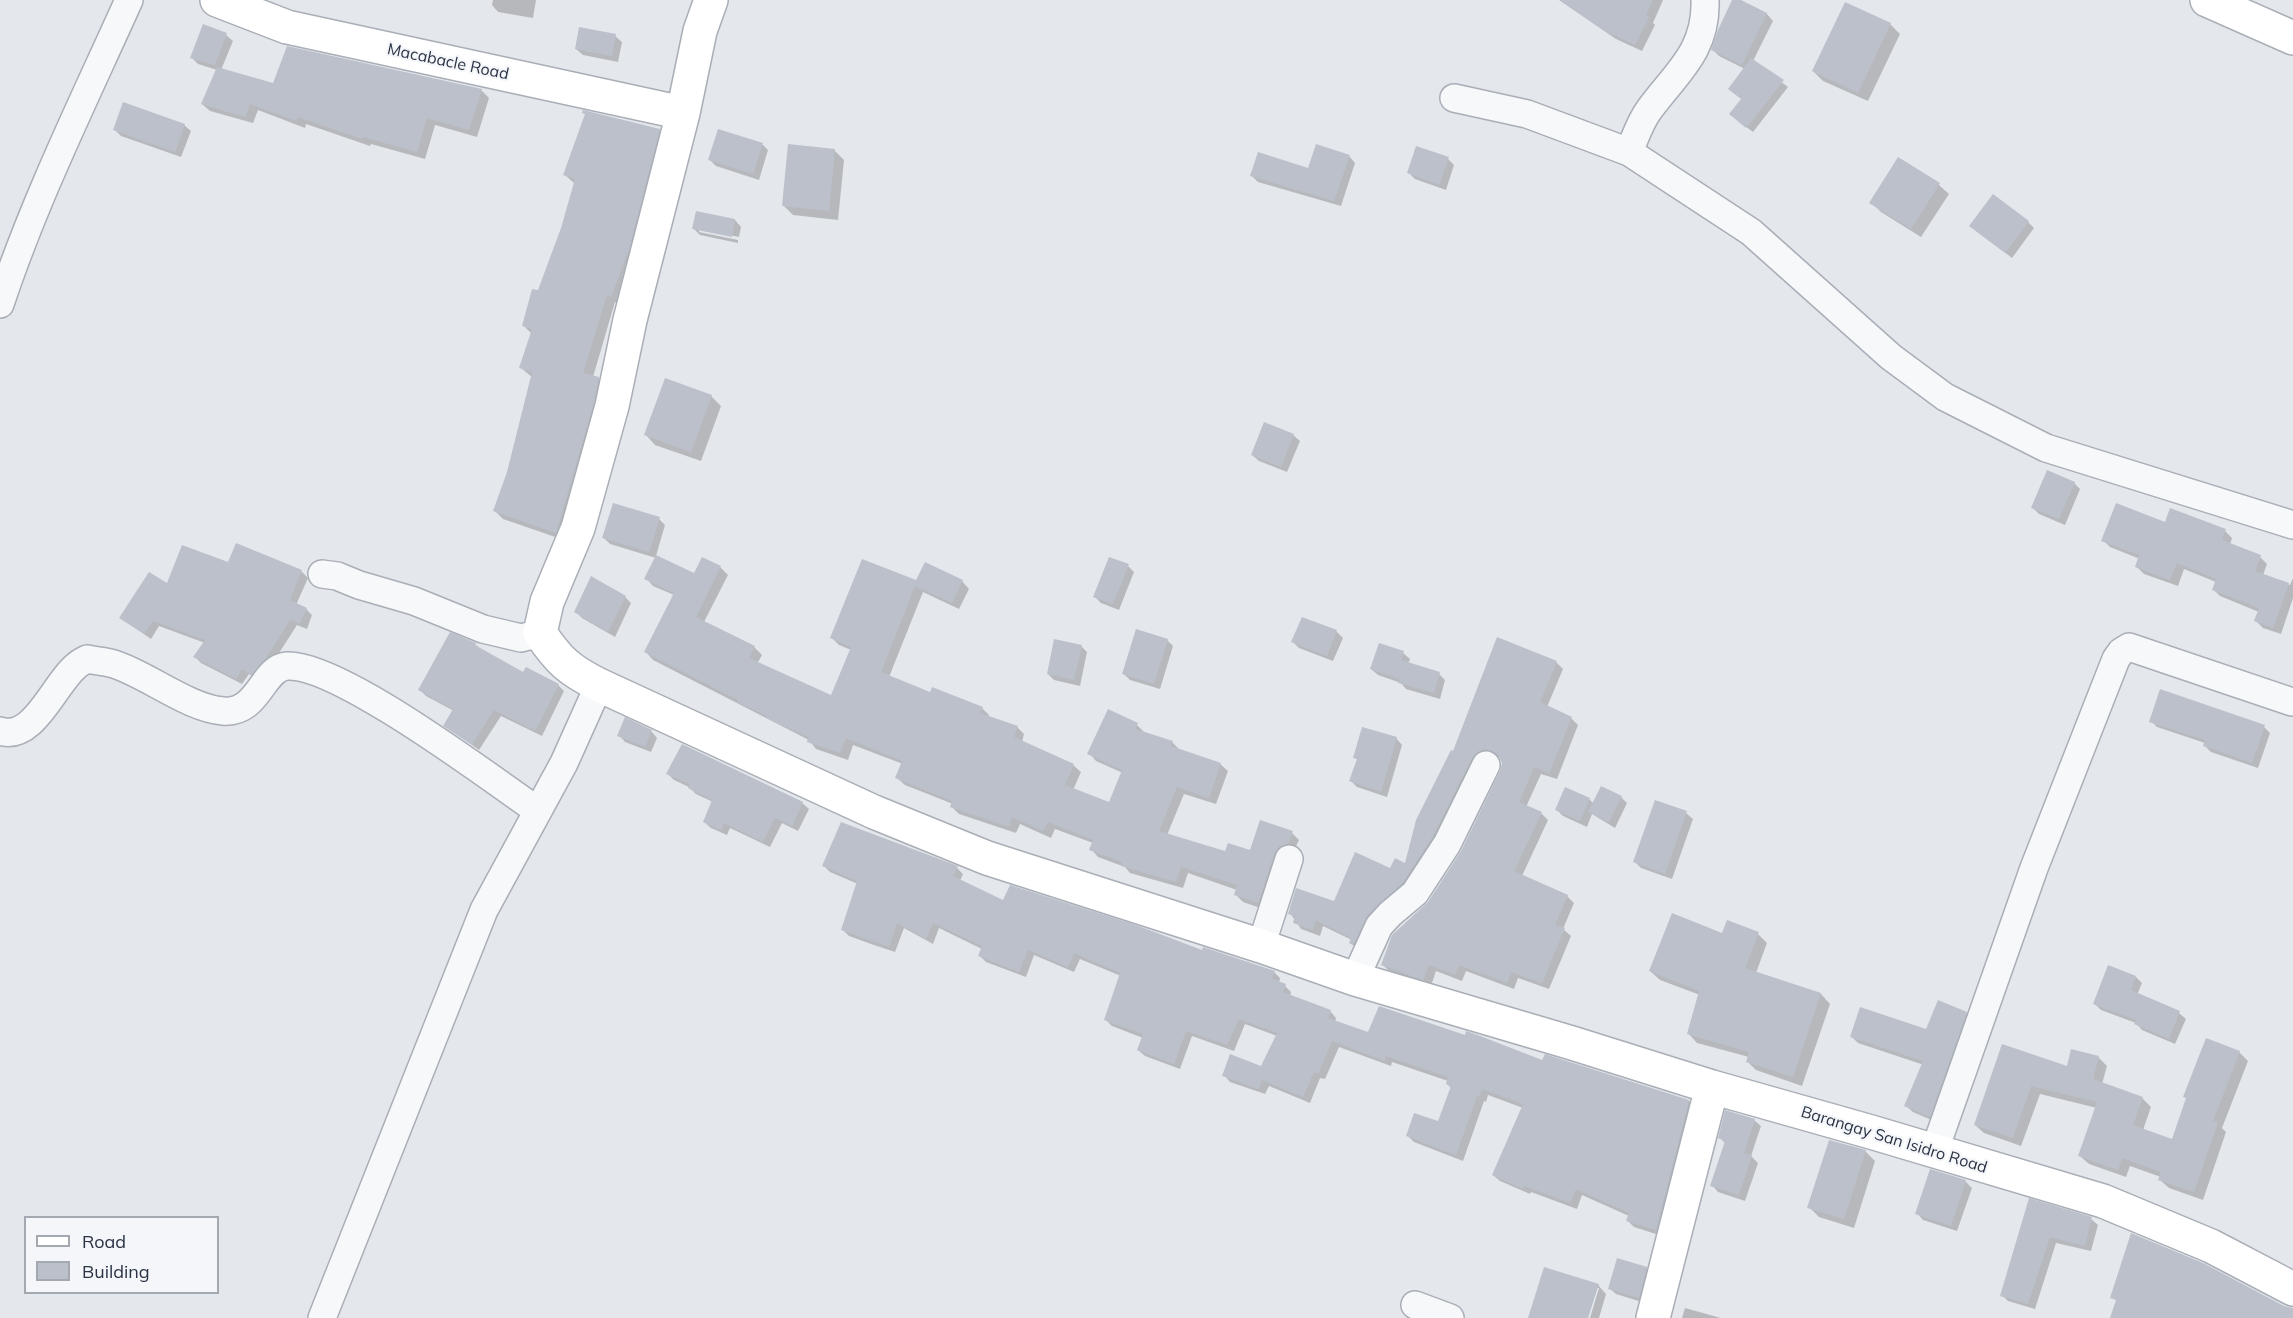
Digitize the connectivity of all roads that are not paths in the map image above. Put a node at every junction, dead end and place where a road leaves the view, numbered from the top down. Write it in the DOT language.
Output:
graph roads {
  1 [pos="129,0"];
  2 [pos="217,0"];
  3 [pos="711,0"];
  4 [pos="1705,0"];
  5 [pos="2207,0"];
  6 [pos="2293,38"];
  7 [pos="1454,99"];
  8 [pos="683,113"];
  9 [pos="1629,152"];
  10 [pos="0,304"];
  11 [pos="2293,525"];
  12 [pos="322,574"];
  13 [pos="540,633"];
  14 [pos="600,685"];
  15 [pos="2292,702"];
  16 [pos="0,731"];
  17 [pos="1486,765"];
  18 [pos="538,811"];
  19 [pos="1289,859"];
  20 [pos="1261,946"];
  21 [pos="1355,979"];
  22 [pos="1712,1087"];
  23 [pos="1934,1152"];
  24 [pos="2293,1289"];
  25 [pos="1414,1305"];
  26 [pos="322,1318"];
  27 [pos="1450,1318"];
  28 [pos="1653,1318"];
  1 -- 10 [label="street"];
  2 -- 8 [label="street, Macabacle Road"];
  3 -- 8 [label="street"];
  4 -- 9 [label="street"];
  5 -- 6 [label="street"];
  7 -- 9 [label="street"];
  8 -- 13 [label="street"];
  9 -- 11 [label="street"];
  12 -- 13 [label="street"];
  13 -- 14 [label="street, Barangay San Isidro Road"];
  14 -- 18 [label="street"];
  14 -- 20 [label="street, Barangay San Isidro Road"];
  15 -- 23 [label="street"];
  16 -- 18 [label="street"];
  17 -- 21 [label="street"];
  18 -- 26 [label="street"];
  19 -- 20 [label="street"];
  20 -- 21 [label="street, Barangay San Isidro Road"];
  21 -- 22 [label="street, Barangay San Isidro Road"];
  22 -- 23 [label="street, Barangay San Isidro Road"];
  22 -- 28 [label="street"];
  23 -- 24 [label="street, Barangay San Isidro Road"];
  25 -- 27 [label="street"];
}
